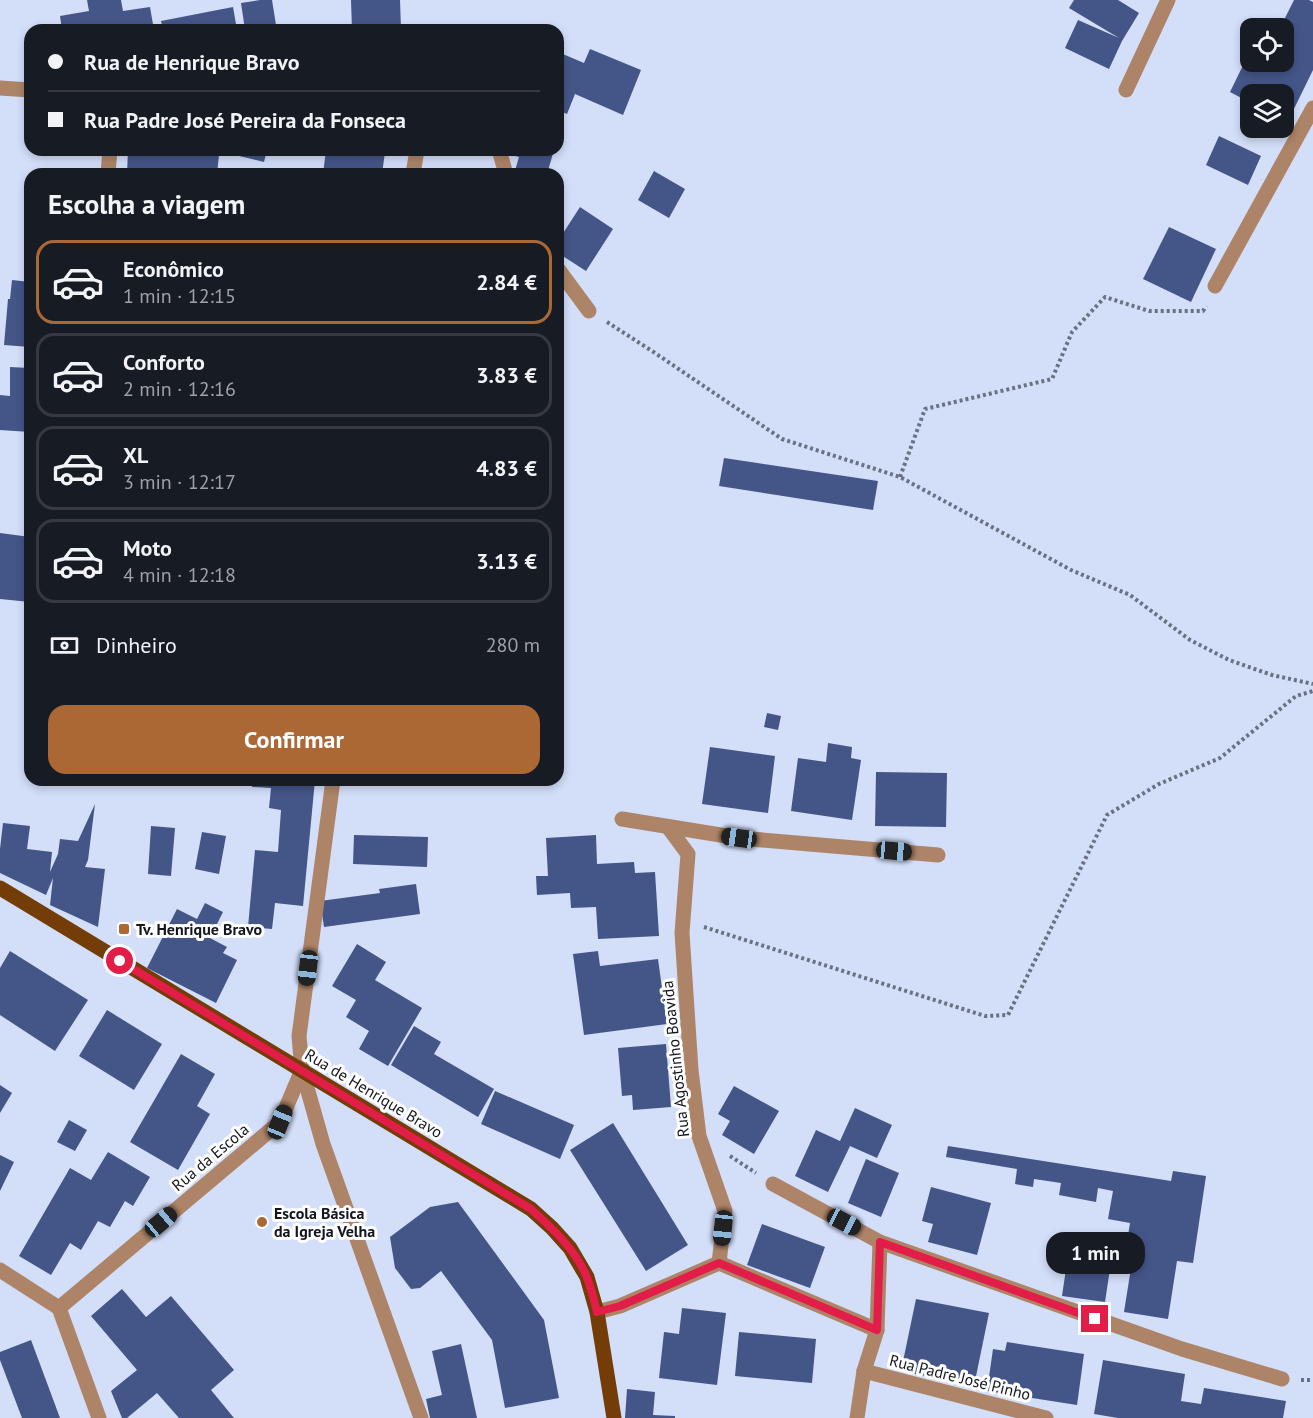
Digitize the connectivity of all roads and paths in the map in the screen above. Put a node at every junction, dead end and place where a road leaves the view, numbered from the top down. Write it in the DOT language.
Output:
graph roads {
  1 [pos="1168,0"];
  2 [pos="0,88"];
  3 [pos="24,90"];
  4 [pos="1126,90"];
  5 [pos="1313,108"];
  6 [pos="564,277"];
  7 [pos="1215,286"];
  8 [pos="589,310"];
  9 [pos="900,477"];
  10 [pos="1313,684"];
  11 [pos="1313,691"];
  12 [pos="329,786"];
  13 [pos="622,819"];
  14 [pos="668,827"];
  15 [pos="938,855"];
  16 [pos="0,888"];
  17 [pos="683,921"];
  18 [pos="302,1070"];
  19 [pos="699,1136"];
  20 [pos="773,1184"];
  21 [pos="880,1242"];
  22 [pos="719,1263"];
  23 [pos="0,1270"];
  24 [pos="59,1308"];
  25 [pos="597,1312"];
  26 [pos="877,1330"];
  27 [pos="864,1371"];
  28 [pos="1282,1379"];
  29 [pos="99,1418"];
  30 [pos="421,1418"];
  31 [pos="614,1418"];
  32 [pos="857,1418"];
  33 [pos="1046,1418"];
  1 -- 4 [label="street"];
  2 -- 3 [label="street"];
  5 -- 7 [label="street"];
  6 -- 8 [label="street"];
  7 -- 9 [label="path"];
  8 -- 9 [label="path"];
  9 -- 10 [label="path"];
  11 -- 17 [label="path"];
  12 -- 18 [label="street"];
  13 -- 14 [label="street"];
  14 -- 15 [label="street"];
  14 -- 17 [label="street, Rua Agostinho Boavida"];
  16 -- 18 [label="main road, Rua de Henrique Bravo"];
  17 -- 19 [label="street, Rua Agostinho Boavida"];
  18 -- 24 [label="street, Rua da Escola"];
  18 -- 25 [label="main road, Rua de Henrique Bravo"];
  18 -- 30 [label="street"];
  19 -- 20 [label="path"];
  19 -- 22 [label="street, Rua Agostinho Boavida"];
  20 -- 21 [label="street"];
  21 -- 26 [label="street"];
  21 -- 28 [label="street"];
  22 -- 25 [label="street"];
  22 -- 26 [label="street"];
  23 -- 24 [label="street"];
  24 -- 29 [label="street"];
  25 -- 31 [label="main road, Rua de Henrique Bravo"];
  26 -- 27 [label="street"];
  27 -- 32 [label="street"];
  27 -- 33 [label="street, Rua Padre José Pinho"];
}
